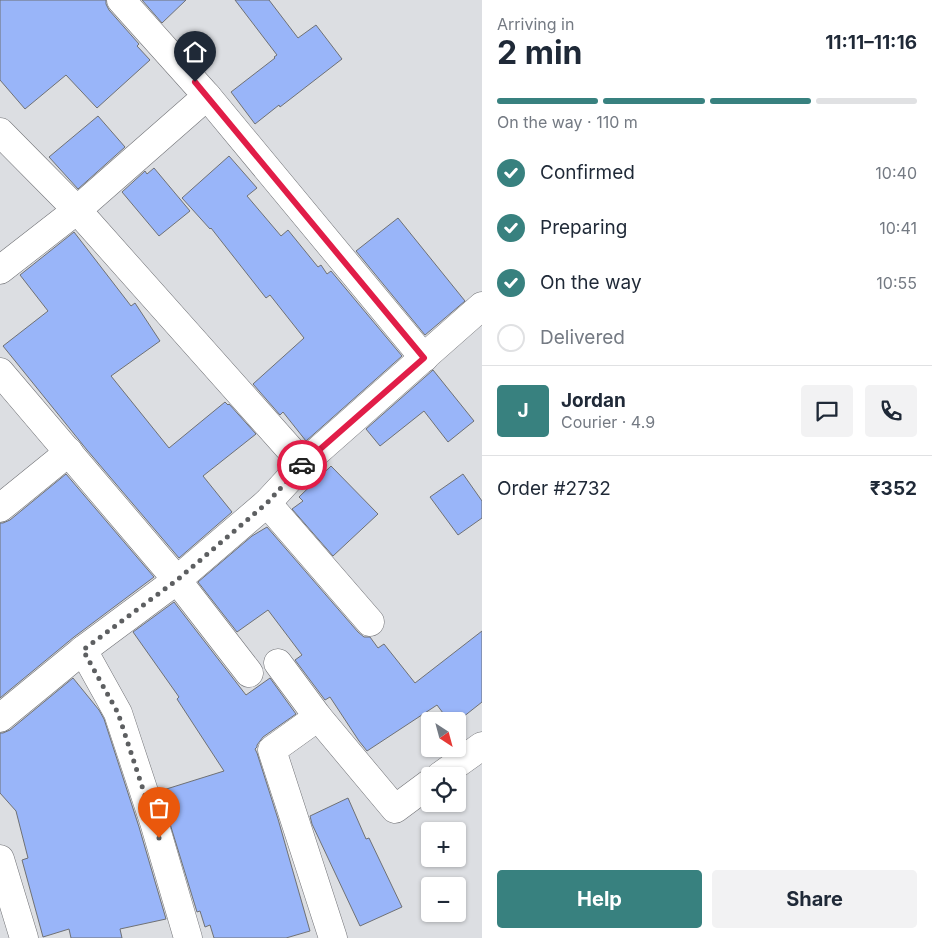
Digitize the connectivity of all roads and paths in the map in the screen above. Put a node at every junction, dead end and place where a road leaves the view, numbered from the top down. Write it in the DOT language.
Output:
graph roads {
  1 [pos="120,0"];
  2 [pos="207,96"];
  3 [pos="0,132"];
  4 [pos="77,210"];
  5 [pos="0,270"];
  6 [pos="482,306"];
  7 [pos="424,358"];
  8 [pos="0,372"];
  9 [pos="69,452"];
  10 [pos="303,464"];
  11 [pos="267,503"];
  12 [pos="0,508"];
  13 [pos="177,580"];
  14 [pos="370,622"];
  15 [pos="83,650"];
  16 [pos="278,663"];
  17 [pos="249,673"];
  18 [pos="318,717"];
  19 [pos="0,718"];
  20 [pos="482,746"];
  21 [pos="453,767"];
  22 [pos="421,790"];
  23 [pos="0,859"];
  24 [pos="24,938"];
  25 [pos="188,938"];
  26 [pos="333,938"];
  1 -- 2 [label="street"];
  2 -- 4 [label="street"];
  2 -- 7 [label="street"];
  3 -- 4 [label="street"];
  4 -- 5 [label="street"];
  4 -- 10 [label="street"];
  6 -- 7 [label="street"];
  7 -- 10 [label="street"];
  8 -- 9 [label="street"];
  9 -- 12 [label="street"];
  9 -- 13 [label="street"];
  10 -- 11 [label="street"];
  11 -- 13 [label="street"];
  11 -- 14 [label="street"];
  13 -- 15 [label="street"];
  13 -- 17 [label="street"];
  15 -- 19 [label="street"];
  15 -- 25 [label="street"];
  16 -- 18 [label="street"];
  18 -- 22 [label="street"];
  18 -- 26 [label="street"];
  20 -- 21 [label="street"];
  23 -- 24 [label="street"];
}
